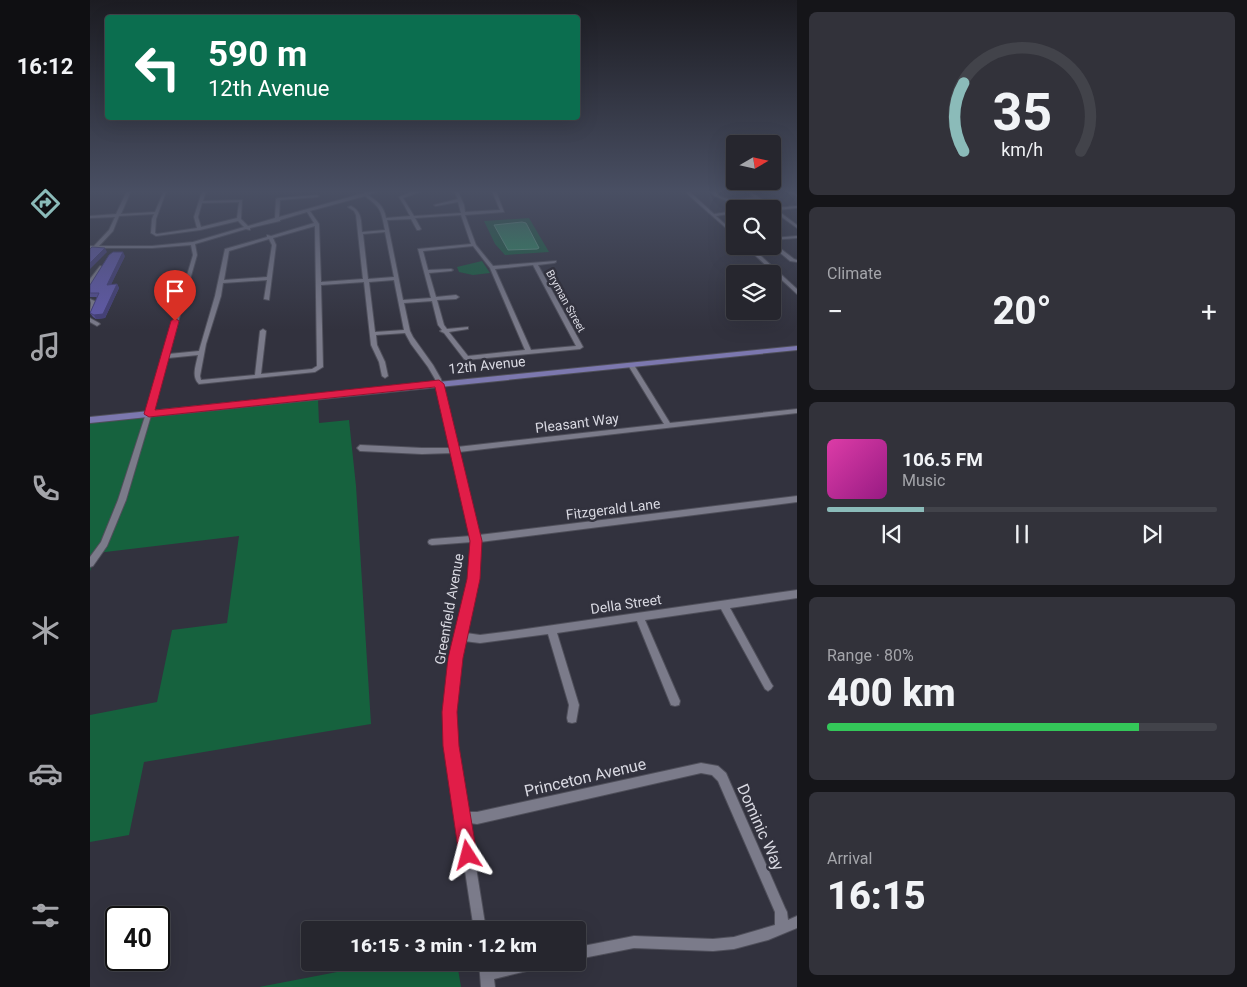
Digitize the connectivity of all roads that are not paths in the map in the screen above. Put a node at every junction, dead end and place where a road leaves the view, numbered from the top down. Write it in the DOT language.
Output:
graph roads {
  1 [pos="104,237"];
  2 [pos="216,237"];
  3 [pos="266,237"];
  4 [pos="270,237"];
  5 [pos="318,237"];
  6 [pos="361,237"];
  7 [pos="388,237"];
  8 [pos="471,237"];
  9 [pos="797,237"];
  10 [pos="781,240"];
  11 [pos="193,243"];
  12 [pos="474,245"];
  13 [pos="93,247"];
  14 [pos="119,247"];
  15 [pos="781,248"];
  16 [pos="112,254"];
  17 [pos="757,255"];
  18 [pos="106,260"];
  19 [pos="796,261"];
  20 [pos="554,262"];
  21 [pos="535,264"];
  22 [pos="492,268"];
  23 [pos="451,270"];
  24 [pos="426,272"];
  25 [pos="92,275"];
  26 [pos="269,278"];
  27 [pos="396,278"];
  28 [pos="366,280"];
  29 [pos="90,282"];
  30 [pos="221,282"];
  31 [pos="318,284"];
  32 [pos="797,292"];
  33 [pos="456,297"];
  34 [pos="267,299"];
  35 [pos="434,299"];
  36 [pos="90,301"];
  37 [pos="401,302"];
  38 [pos="90,310"];
  39 [pos="90,320"];
  40 [pos="97,324"];
  41 [pos="466,328"];
  42 [pos="263,331"];
  43 [pos="407,331"];
  44 [pos="444,331"];
  45 [pos="372,334"];
  46 [pos="797,348"];
  47 [pos="201,351"];
  48 [pos="529,352"];
  49 [pos="165,355"];
  50 [pos="797,355"];
  51 [pos="633,367"];
  52 [pos="258,376"];
  53 [pos="385,376"];
  54 [pos="440,387"];
  55 [pos="797,411"];
  56 [pos="148,417"];
  57 [pos="90,420"];
  58 [pos="668,425"];
  59 [pos="90,426"];
  60 [pos="360,448"];
  61 [pos="454,450"];
  62 [pos="797,499"];
  63 [pos="476,539"];
  64 [pos="432,542"];
  65 [pos="90,563"];
  66 [pos="797,594"];
  67 [pos="723,604"];
  68 [pos="638,616"];
  69 [pos="551,629"];
  70 [pos="460,636"];
  71 [pos="768,686"];
  72 [pos="675,701"];
  73 [pos="572,718"];
  74 [pos="714,770"];
  75 [pos="462,818"];
  76 [pos="479,921"];
  77 [pos="797,922"];
  78 [pos="782,928"];
  79 [pos="586,951"];
  80 [pos="498,971"];
  81 [pos="486,974"];
  1 -- 13 [label="street"];
  2 -- 11 [label="street"];
  3 -- 30 [label="street"];
  4 -- 26 [label="street"];
  5 -- 31 [label="street"];
  6 -- 28 [label="street"];
  7 -- 27 [label="street, Greenfield Avenue"];
  8 -- 12 [label="street"];
  9 -- 10 [label="street"];
  11 -- 14 [label="street"];
  11 -- 49 [label="street"];
  12 -- 22 [label="street"];
  12 -- 24 [label="street"];
  13 -- 14 [label="street"];
  14 -- 16 [label="street"];
  15 -- 19 [label="street"];
  17 -- 32 [label="street"];
  18 -- 25 [label="street"];
  20 -- 21 [label="street"];
  21 -- 22 [label="street"];
  21 -- 48 [label="street, Bryman Street"];
  22 -- 48 [label="street"];
  23 -- 24 [label="street"];
  24 -- 35 [label="street"];
  25 -- 29 [label="street"];
  26 -- 30 [label="street"];
  26 -- 34 [label="street"];
  27 -- 28 [label="street"];
  27 -- 37 [label="street, Greenfield Avenue"];
  28 -- 31 [label="street"];
  28 -- 45 [label="street"];
  30 -- 47 [label="street"];
  31 -- 52 [label="street"];
  33 -- 35 [label="street"];
  35 -- 37 [label="street"];
  35 -- 44 [label="street"];
  36 -- 38 [label="street"];
  37 -- 43 [label="street, Greenfield Avenue"];
  39 -- 40 [label="street"];
  41 -- 44 [label="street"];
  42 -- 52 [label="street"];
  43 -- 45 [label="street"];
  43 -- 54 [label="street, Greenfield Avenue"];
  44 -- 48 [label="street"];
  45 -- 53 [label="street"];
  46 -- 51 [label="main road, 12th Avenue"];
  47 -- 49 [label="street"];
  47 -- 52 [label="street"];
  49 -- 56 [label="street"];
  50 -- 51 [label="main road, 12th Avenue"];
  51 -- 54 [label="main road, 12th Avenue"];
  51 -- 58 [label="street"];
  54 -- 56 [label="main road, 12th Avenue"];
  54 -- 61 [label="street, Greenfield Avenue"];
  55 -- 58 [label="street, Pleasant Way"];
  56 -- 57 [label="main road, 12th Avenue"];
  56 -- 59 [label="main road, 12th Avenue"];
  56 -- 65 [label="street"];
  58 -- 61 [label="street, Pleasant Way"];
  60 -- 61 [label="street, Pleasant Way"];
  61 -- 63 [label="street, Greenfield Avenue"];
  62 -- 63 [label="street, Fitzgerald Lane"];
  63 -- 64 [label="street, Fitzgerald Lane"];
  63 -- 70 [label="street, Greenfield Avenue"];
  66 -- 67 [label="street, Della Street"];
  67 -- 68 [label="street, Della Street"];
  67 -- 71 [label="street"];
  68 -- 69 [label="street, Della Street"];
  68 -- 72 [label="street"];
  69 -- 70 [label="street, Della Street"];
  69 -- 73 [label="street"];
  70 -- 75 [label="street, Greenfield Avenue"];
  74 -- 75 [label="street, Princeton Avenue"];
  74 -- 78 [label="street, Dominic Way"];
  75 -- 76 [label="street, Greenfield Avenue"];
  77 -- 78 [label="street"];
  78 -- 79 [label="street"];
  80 -- 81 [label="street"];
}
